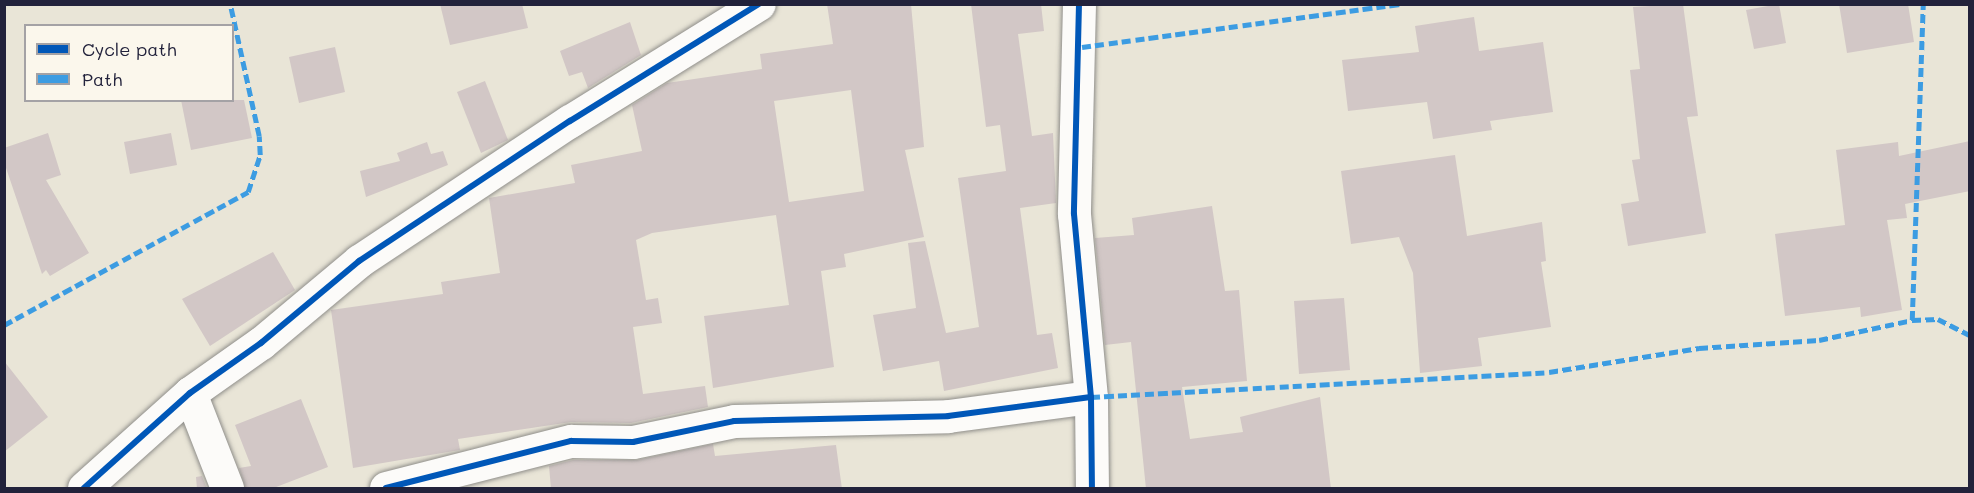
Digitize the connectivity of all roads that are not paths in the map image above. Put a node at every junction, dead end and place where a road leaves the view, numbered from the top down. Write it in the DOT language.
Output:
graph roads {
  1 [pos="759,4"];
  2 [pos="1079,4"];
  3 [pos="190,393"];
  4 [pos="1091,397"];
  5 [pos="84,489"];
  6 [pos="227,489"];
  7 [pos="386,489"];
  8 [pos="1092,489"];
  1 -- 3 [label="street"];
  2 -- 4 [label="street"];
  3 -- 5 [label="street"];
  3 -- 6 [label="street"];
  4 -- 7 [label="street"];
  4 -- 8 [label="street"];
}
